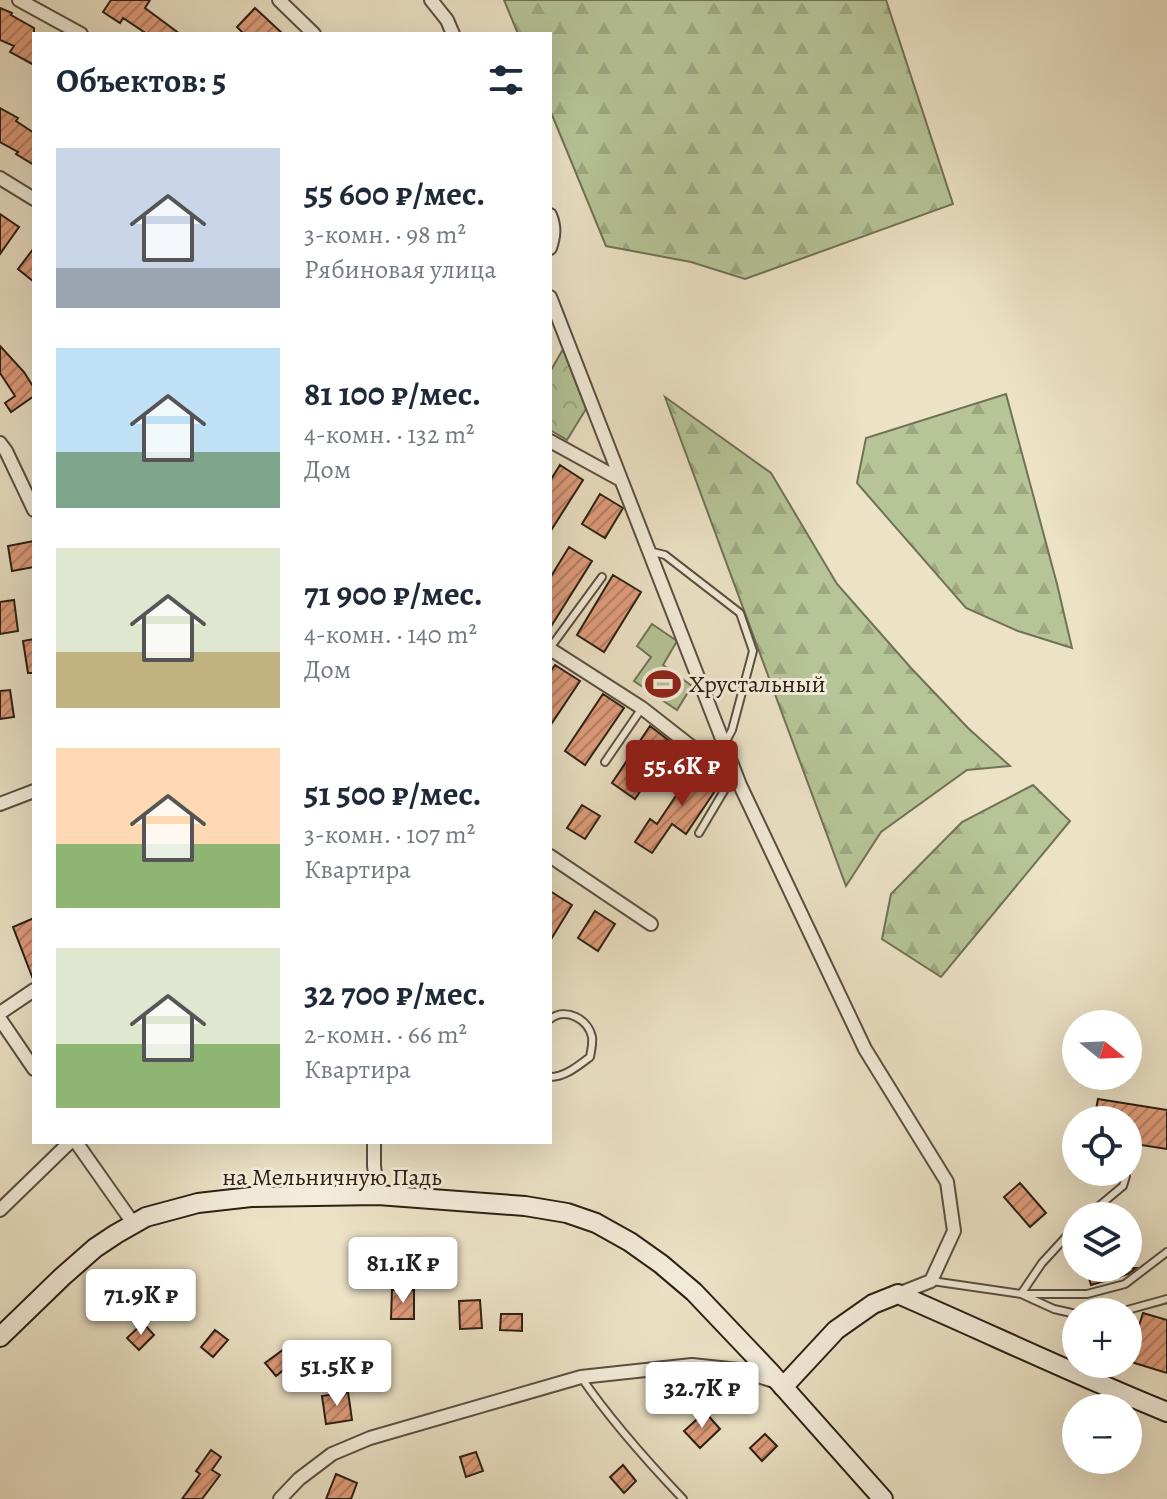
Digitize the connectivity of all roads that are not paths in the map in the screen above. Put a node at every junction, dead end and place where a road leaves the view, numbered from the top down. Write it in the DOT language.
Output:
graph roads {
  1 [pos="19,0"];
  2 [pos="279,0"];
  3 [pos="431,0"];
  4 [pos="77,32"];
  5 [pos="312,32"];
  6 [pos="452,32"];
  7 [pos="0,178"];
  8 [pos="32,198"];
  9 [pos="552,221"];
  10 [pos="552,242"];
  11 [pos="552,302"];
  12 [pos="0,443"];
  13 [pos="552,445"];
  14 [pos="621,480"];
  15 [pos="32,506"];
  16 [pos="649,551"];
  17 [pos="602,577"];
  18 [pos="552,645"];
  19 [pos="552,649"];
  20 [pos="642,708"];
  21 [pos="725,744"];
  22 [pos="605,762"];
  23 [pos="736,782"];
  24 [pos="32,792"];
  25 [pos="0,804"];
  26 [pos="699,833"];
  27 [pos="552,857"];
  28 [pos="651,924"];
  29 [pos="32,992"];
  30 [pos="0,1016"];
  31 [pos="552,1017"];
  32 [pos="32,1066"];
  33 [pos="552,1077"];
  34 [pos="68,1144"];
  35 [pos="77,1144"];
  36 [pos="374,1144"];
  37 [pos="1123,1186"];
  38 [pos="378,1195"];
  39 [pos="1104,1202"];
  40 [pos="0,1210"];
  41 [pos="133,1223"];
  42 [pos="1062,1241"];
  43 [pos="1167,1252"];
  44 [pos="931,1281"];
  45 [pos="898,1294"];
  46 [pos="1021,1294"];
  47 [pos="1167,1299"];
  48 [pos="1142,1306"];
  49 [pos="1062,1311"];
  50 [pos="0,1337"];
  51 [pos="581,1377"];
  52 [pos="781,1385"];
  53 [pos="1167,1412"];
  54 [pos="280,1499"];
  55 [pos="683,1499"];
  56 [pos="883,1499"];
  1 -- 4 [label="street"];
  2 -- 5 [label="street"];
  3 -- 6 [label="street"];
  7 -- 8 [label="street"];
  9 -- 10 [label="street"];
  11 -- 14 [label="street"];
  12 -- 15 [label="street"];
  13 -- 14 [label="street"];
  14 -- 16 [label="street"];
  16 -- 21 [label="street"];
  16 -- 21 [label="lane"];
  17 -- 18 [label="lane"];
  19 -- 20 [label="street"];
  20 -- 22 [label="lane"];
  20 -- 23 [label="street"];
  21 -- 23 [label="street"];
  23 -- 26 [label="lane"];
  23 -- 44 [label="street"];
  24 -- 25 [label="street"];
  27 -- 28 [label="street"];
  29 -- 30 [label="street"];
  30 -- 32 [label="street"];
  31 -- 33 [label="lane"];
  34 -- 40 [label="street"];
  35 -- 41 [label="street"];
  36 -- 38 [label="street"];
  37 -- 39 [label="lane"];
  38 -- 41 [label="street, на Мельничную Падь"];
  38 -- 52 [label="street, на Мельничную Падь"];
  41 -- 50 [label="street, на Мельничную Падь"];
  42 -- 46 [label="lane"];
  43 -- 46 [label="lane"];
  44 -- 45 [label="street"];
  44 -- 46 [label="lane"];
  45 -- 52 [label="street"];
  45 -- 53 [label="street"];
  46 -- 49 [label="lane"];
  47 -- 48 [label="lane"];
  51 -- 52 [label="street"];
  51 -- 54 [label="street"];
  51 -- 55 [label="lane"];
  52 -- 56 [label="street, на Мельничную Падь"];
}
